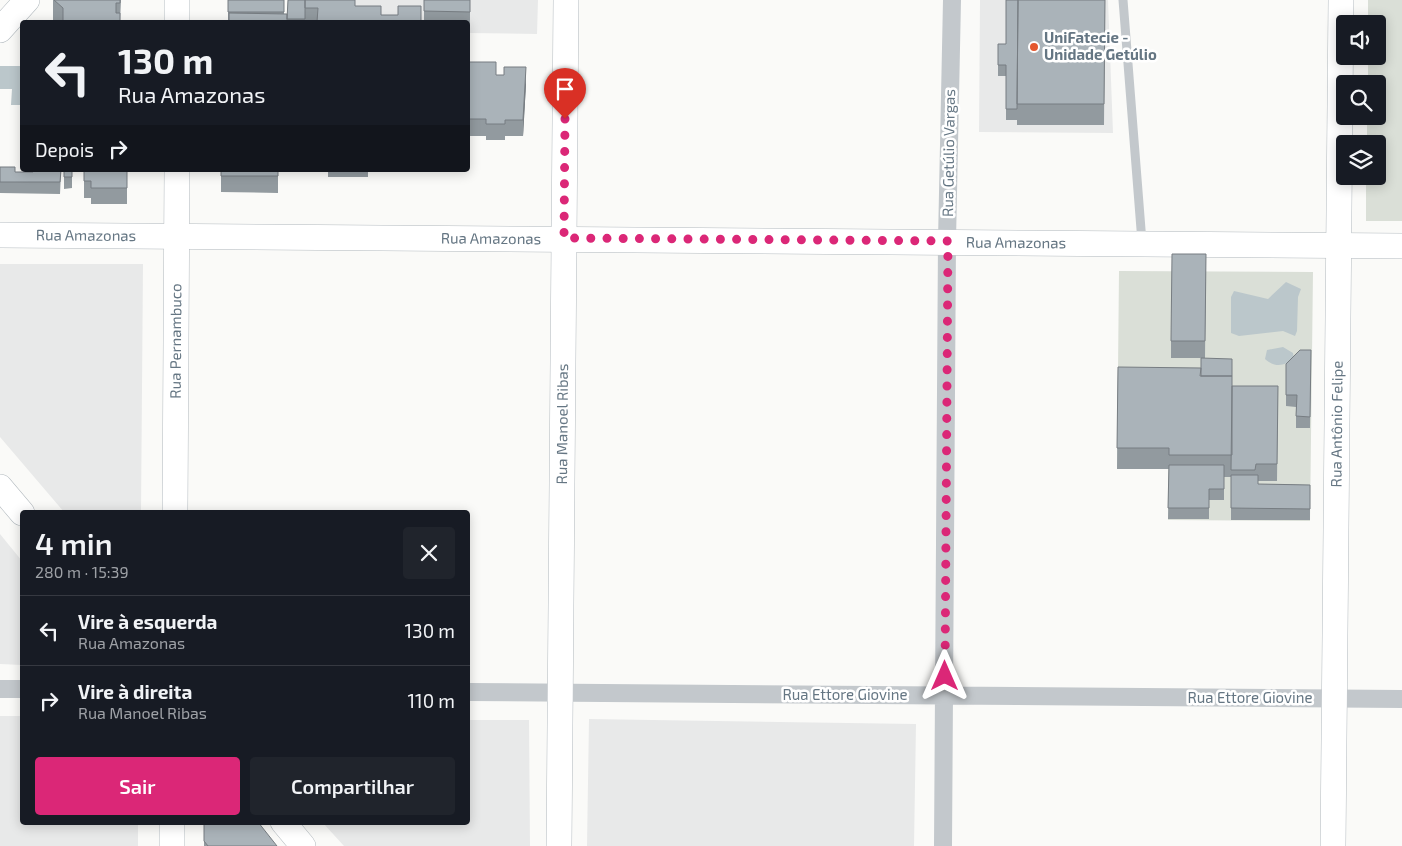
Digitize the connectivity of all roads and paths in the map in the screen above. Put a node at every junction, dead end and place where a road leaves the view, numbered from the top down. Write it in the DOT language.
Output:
graph roads {
  1 [pos="27,0"];
  2 [pos="177,0"];
  3 [pos="566,0"];
  4 [pos="952,0"];
  5 [pos="1123,0"];
  6 [pos="1341,0"];
  7 [pos="177,20"];
  8 [pos="0,30"];
  9 [pos="177,172"];
  10 [pos="0,234"];
  11 [pos="176,236"];
  12 [pos="564,238"];
  13 [pos="948,241"];
  14 [pos="1142,244"];
  15 [pos="1339,246"];
  16 [pos="1402,246"];
  17 [pos="0,487"];
  18 [pos="175,510"];
  19 [pos="20,511"];
  20 [pos="0,689"];
  21 [pos="20,690"];
  22 [pos="470,692"];
  23 [pos="559,693"];
  24 [pos="944,696"];
  25 [pos="1335,699"];
  26 [pos="1402,699"];
  27 [pos="172,825"];
  28 [pos="286,825"];
  29 [pos="172,846"];
  30 [pos="303,846"];
  31 [pos="558,846"];
  32 [pos="943,846"];
  33 [pos="1333,846"];
  1 -- 8 [label="street"];
  2 -- 7 [label="street"];
  3 -- 12 [label="street, Rua Manoel Ribas"];
  4 -- 13 [label="street, Rua Getúlio Vargas"];
  5 -- 14 [label="lane"];
  6 -- 15 [label="street, Rua Antônio Felipe"];
  9 -- 11 [label="street, Rua Pernambuco"];
  10 -- 11 [label="street, Rua Amazonas"];
  11 -- 12 [label="street, Rua Amazonas"];
  11 -- 18 [label="street, Rua Pernambuco"];
  12 -- 13 [label="street, Rua Amazonas"];
  12 -- 23 [label="street, Rua Manoel Ribas"];
  13 -- 14 [label="street, Rua Amazonas"];
  13 -- 24 [label="street, Rua Getúlio Vargas"];
  14 -- 15 [label="street, Rua Amazonas"];
  15 -- 16 [label="street, Rua Amazonas"];
  15 -- 25 [label="street, Rua Antônio Felipe"];
  17 -- 19 [label="street"];
  20 -- 21 [label="street"];
  22 -- 23 [label="street, Rua Ettore Giovine"];
  23 -- 24 [label="street, Rua Ettore Giovine"];
  23 -- 31 [label="street, Rua Manoel Ribas"];
  24 -- 25 [label="street, Rua Ettore Giovine"];
  24 -- 32 [label="street, Rua Getúlio Vargas"];
  25 -- 26 [label="street, Rua Ettore Giovine"];
  25 -- 33 [label="street, Rua Antônio Felipe"];
  27 -- 29 [label="street"];
  28 -- 30 [label="street"];
}
